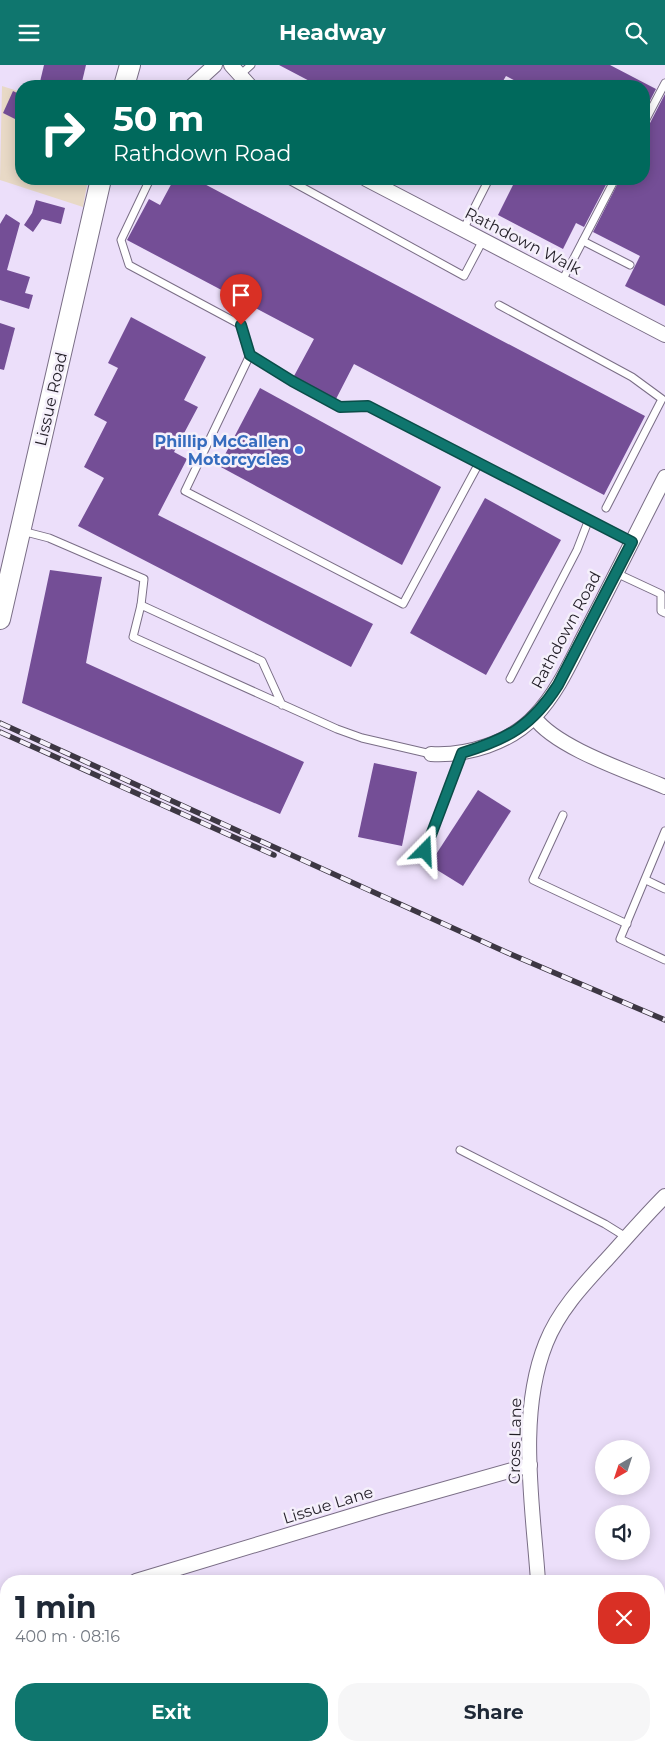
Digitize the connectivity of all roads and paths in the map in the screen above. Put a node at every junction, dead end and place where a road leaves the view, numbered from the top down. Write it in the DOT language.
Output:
graph roads {
  1 [pos="130,65"];
  2 [pos="215,65"];
  3 [pos="251,65"];
  4 [pos="236,70"];
  5 [pos="126,80"];
  6 [pos="199,80"];
  7 [pos="245,80"];
  8 [pos="665,83"];
  9 [pos="650,112"];
  10 [pos="100,185"];
  11 [pos="147,185"];
  12 [pos="298,185"];
  13 [pos="377,185"];
  14 [pos="486,185"];
  15 [pos="612,185"];
  16 [pos="463,230"];
  17 [pos="483,240"];
  18 [pos="583,241"];
  19 [pos="630,265"];
  20 [pos="562,281"];
  21 [pos="499,305"];
  22 [pos="665,335"];
  23 [pos="250,355"];
  24 [pos="664,400"];
  25 [pos="479,463"];
  26 [pos="665,478"];
  27 [pos="606,507"];
  28 [pos="589,519"];
  29 [pos="21,531"];
  30 [pos="632,542"];
  31 [pos="616,573"];
  32 [pos="663,593"];
  33 [pos="141,605"];
  34 [pos="665,613"];
  35 [pos="0,619"];
  36 [pos="510,679"];
  37 [pos="282,705"];
  38 [pos="534,717"];
  39 [pos="462,753"];
  40 [pos="431,754"];
  41 [pos="665,787"];
  42 [pos="563,815"];
  43 [pos="665,831"];
  44 [pos="425,851"];
  45 [pos="646,880"];
  46 [pos="665,889"];
  47 [pos="627,924"];
  48 [pos="665,960"];
  49 [pos="460,1150"];
  50 [pos="665,1196"];
  51 [pos="626,1237"];
  52 [pos="530,1465"];
  53 [pos="156,1575"];
  54 [pos="538,1575"];
  1 -- 5 [label="street"];
  2 -- 6 [label="street"];
  3 -- 4 [label="lane"];
  4 -- 7 [label="street"];
  8 -- 9 [label="lane"];
  10 -- 29 [label="street, Lissue Road"];
  11 -- 23 [label="lane"];
  12 -- 17 [label="lane"];
  13 -- 16 [label="street, Rathdown Walk"];
  14 -- 16 [label="lane"];
  15 -- 18 [label="lane"];
  16 -- 17 [label="street, Rathdown Walk"];
  17 -- 20 [label="street, Rathdown Walk"];
  18 -- 19 [label="lane"];
  18 -- 20 [label="lane"];
  20 -- 22 [label="street, Rathdown Walk"];
  21 -- 24 [label="lane"];
  23 -- 25 [label="lane"];
  23 -- 25 [label="lane"];
  24 -- 27 [label="lane"];
  25 -- 28 [label="lane"];
  26 -- 30 [label="street, Rathdown Road"];
  28 -- 30 [label="lane"];
  28 -- 36 [label="lane"];
  29 -- 33 [label="lane"];
  29 -- 35 [label="street, Lissue Road"];
  30 -- 31 [label="street, Rathdown Road"];
  31 -- 32 [label="lane"];
  31 -- 38 [label="street, Rathdown Road"];
  32 -- 34 [label="lane"];
  33 -- 37 [label="lane"];
  33 -- 37 [label="lane, Rathdown Road"];
  37 -- 40 [label="lane, Rathdown Road"];
  38 -- 39 [label="street, Rathdown Road"];
  38 -- 41 [label="street"];
  39 -- 40 [label="street, Rathdown Road"];
  39 -- 44 [label="lane"];
  42 -- 47 [label="lane"];
  43 -- 45 [label="lane"];
  45 -- 46 [label="lane"];
  45 -- 47 [label="lane"];
  47 -- 48 [label="lane"];
  49 -- 51 [label="lane"];
  50 -- 51 [label="street, Cross Lane"];
  51 -- 52 [label="street, Cross Lane"];
  52 -- 53 [label="street, Lissue Lane"];
  52 -- 54 [label="street, Cross Lane"];
}
